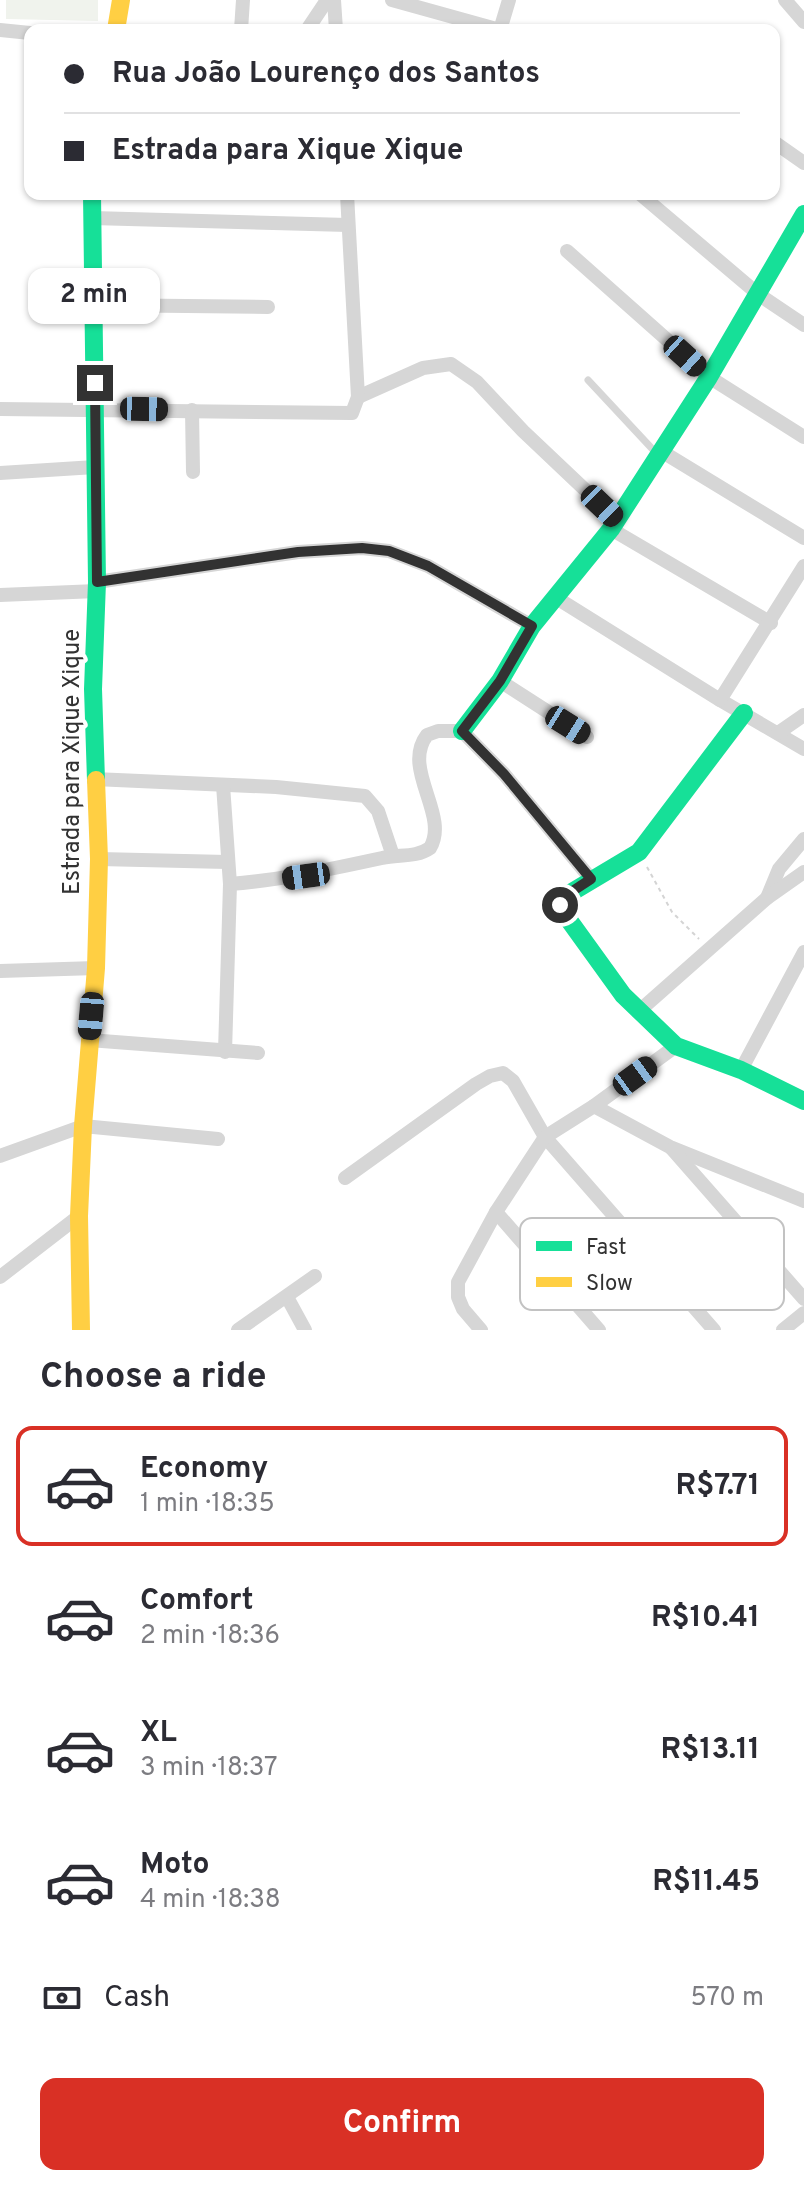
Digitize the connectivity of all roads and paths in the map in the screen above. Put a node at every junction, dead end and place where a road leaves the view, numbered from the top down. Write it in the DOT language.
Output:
graph roads {
  1 [pos="121,0"];
  2 [pos="243,0"];
  3 [pos="327,0"];
  4 [pos="334,0"];
  5 [pos="392,0"];
  6 [pos="509,0"];
  7 [pos="785,0"];
  8 [pos="804,22"];
  9 [pos="117,24"];
  10 [pos="241,24"];
  11 [pos="311,24"];
  12 [pos="336,24"];
  13 [pos="478,24"];
  14 [pos="502,24"];
  15 [pos="0,30"];
  16 [pos="24,32"];
  17 [pos="780,146"];
  18 [pos="804,163"];
  19 [pos="92,200"];
  20 [pos="347,200"];
  21 [pos="647,200"];
  22 [pos="92,218"];
  23 [pos="802,222"];
  24 [pos="348,225"];
  25 [pos="567,251"];
  26 [pos="758,294"];
  27 [pos="93,305"];
  28 [pos="268,307"];
  29 [pos="804,325"];
  30 [pos="709,377"];
  31 [pos="588,380"];
  32 [pos="358,397"];
  33 [pos="0,409"];
  34 [pos="96,409"];
  35 [pos="192,410"];
  36 [pos="804,437"];
  37 [pos="660,453"];
  38 [pos="95,467"];
  39 [pos="193,472"];
  40 [pos="0,473"];
  41 [pos="614,525"];
  42 [pos="804,538"];
  43 [pos="804,566"];
  44 [pos="97,587"];
  45 [pos="0,595"];
  46 [pos="555,597"];
  47 [pos="771,623"];
  48 [pos="532,626"];
  49 [pos="500,681"];
  50 [pos="720,700"];
  51 [pos="744,713"];
  52 [pos="804,715"];
  53 [pos="462,731"];
  54 [pos="778,733"];
  55 [pos="587,737"];
  56 [pos="804,749"];
  57 [pos="94,779"];
  58 [pos="223,785"];
  59 [pos="804,839"];
  60 [pos="639,852"];
  61 [pos="393,856"];
  62 [pos="99,859"];
  63 [pos="227,862"];
  64 [pos="804,872"];
  65 [pos="591,879"];
  66 [pos="230,884"];
  67 [pos="767,898"];
  68 [pos="710,949"];
  69 [pos="804,952"];
  70 [pos="96,968"];
  71 [pos="0,971"];
  72 [pos="638,1012"];
  73 [pos="89,1040"];
  74 [pos="676,1046"];
  75 [pos="225,1052"];
  76 [pos="258,1053"];
  77 [pos="741,1070"];
  78 [pos="804,1101"];
  79 [pos="594,1106"];
  80 [pos="83,1126"];
  81 [pos="545,1137"];
  82 [pos="218,1139"];
  83 [pos="670,1147"];
  84 [pos="0,1156"];
  85 [pos="345,1178"];
  86 [pos="804,1201"];
  87 [pos="496,1212"];
  88 [pos="79,1216"];
  89 [pos="616,1218"];
  90 [pos="733,1218"];
  91 [pos="520,1239"];
  92 [pos="0,1276"];
  93 [pos="315,1276"];
  94 [pos="784,1276"];
  95 [pos="287,1297"];
  96 [pos="804,1299"];
  97 [pos="582,1310"];
  98 [pos="696,1310"];
  99 [pos="804,1313"];
  100 [pos="256,1325"];
  101 [pos="81,1330"];
  102 [pos="238,1330"];
  103 [pos="305,1330"];
  104 [pos="481,1330"];
  105 [pos="599,1330"];
  106 [pos="714,1330"];
  107 [pos="783,1330"];
  1 -- 9 [label="street"];
  2 -- 10 [label="street"];
  3 -- 11 [label="street"];
  4 -- 12 [label="street"];
  5 -- 13 [label="street"];
  6 -- 14 [label="street"];
  7 -- 8 [label="street"];
  15 -- 16 [label="street"];
  17 -- 18 [label="street"];
  19 -- 22 [label="street, Estrada para Xique Xique"];
  20 -- 24 [label="street"];
  21 -- 26 [label="street"];
  22 -- 24 [label="street"];
  22 -- 27 [label="street, Estrada para Xique Xique"];
  23 -- 26 [label="street"];
  24 -- 32 [label="street"];
  25 -- 30 [label="street"];
  26 -- 29 [label="street"];
  26 -- 30 [label="street"];
  27 -- 28 [label="street"];
  27 -- 34 [label="street, Estrada para Xique Xique"];
  30 -- 36 [label="street"];
  30 -- 37 [label="street"];
  31 -- 37 [label="lane"];
  32 -- 35 [label="street"];
  32 -- 41 [label="street"];
  33 -- 34 [label="street"];
  34 -- 35 [label="street"];
  34 -- 38 [label="street, Estrada para Xique Xique"];
  35 -- 39 [label="street"];
  37 -- 41 [label="street"];
  37 -- 42 [label="street"];
  38 -- 40 [label="street"];
  38 -- 44 [label="street, Estrada para Xique Xique"];
  41 -- 46 [label="street"];
  41 -- 47 [label="street"];
  43 -- 47 [label="street"];
  44 -- 45 [label="street"];
  44 -- 48 [label="street"];
  44 -- 57 [label="street, Estrada para Xique Xique"];
  46 -- 48 [label="street"];
  46 -- 50 [label="street"];
  47 -- 50 [label="street"];
  48 -- 49 [label="street"];
  49 -- 53 [label="street"];
  49 -- 55 [label="street"];
  50 -- 51 [label="street"];
  51 -- 54 [label="street"];
  51 -- 60 [label="street"];
  52 -- 54 [label="street"];
  53 -- 61 [label="street"];
  53 -- 65 [label="street"];
  54 -- 56 [label="street"];
  57 -- 58 [label="street"];
  57 -- 62 [label="street, Estrada para Xique Xique"];
  58 -- 61 [label="street"];
  58 -- 63 [label="street"];
  59 -- 67 [label="street"];
  60 -- 65 [label="street"];
  60 -- 68 [label="path"];
  61 -- 66 [label="street"];
  62 -- 63 [label="street"];
  62 -- 70 [label="street, Estrada para Xique Xique"];
  63 -- 66 [label="street"];
  64 -- 67 [label="street"];
  65 -- 72 [label="street"];
  66 -- 75 [label="street"];
  67 -- 68 [label="street"];
  68 -- 72 [label="street"];
  69 -- 77 [label="street"];
  70 -- 71 [label="street"];
  70 -- 73 [label="street, Estrada para Xique Xique"];
  72 -- 74 [label="street"];
  73 -- 75 [label="street"];
  73 -- 80 [label="street, Estrada para Xique Xique"];
  74 -- 77 [label="street"];
  74 -- 79 [label="street"];
  75 -- 76 [label="street"];
  77 -- 78 [label="street"];
  79 -- 81 [label="street"];
  79 -- 83 [label="street"];
  80 -- 82 [label="street"];
  80 -- 84 [label="street"];
  80 -- 88 [label="street, Estrada para Xique Xique"];
  81 -- 85 [label="street"];
  81 -- 87 [label="street"];
  81 -- 89 [label="street"];
  83 -- 86 [label="street"];
  83 -- 90 [label="street"];
  87 -- 91 [label="street"];
  87 -- 104 [label="street"];
  88 -- 92 [label="street"];
  88 -- 101 [label="street, Estrada para Xique Xique"];
  93 -- 95 [label="street"];
  94 -- 96 [label="street"];
  95 -- 100 [label="street"];
  95 -- 103 [label="street"];
  97 -- 105 [label="street"];
  98 -- 106 [label="street"];
  99 -- 107 [label="street"];
  100 -- 102 [label="street"];
}
